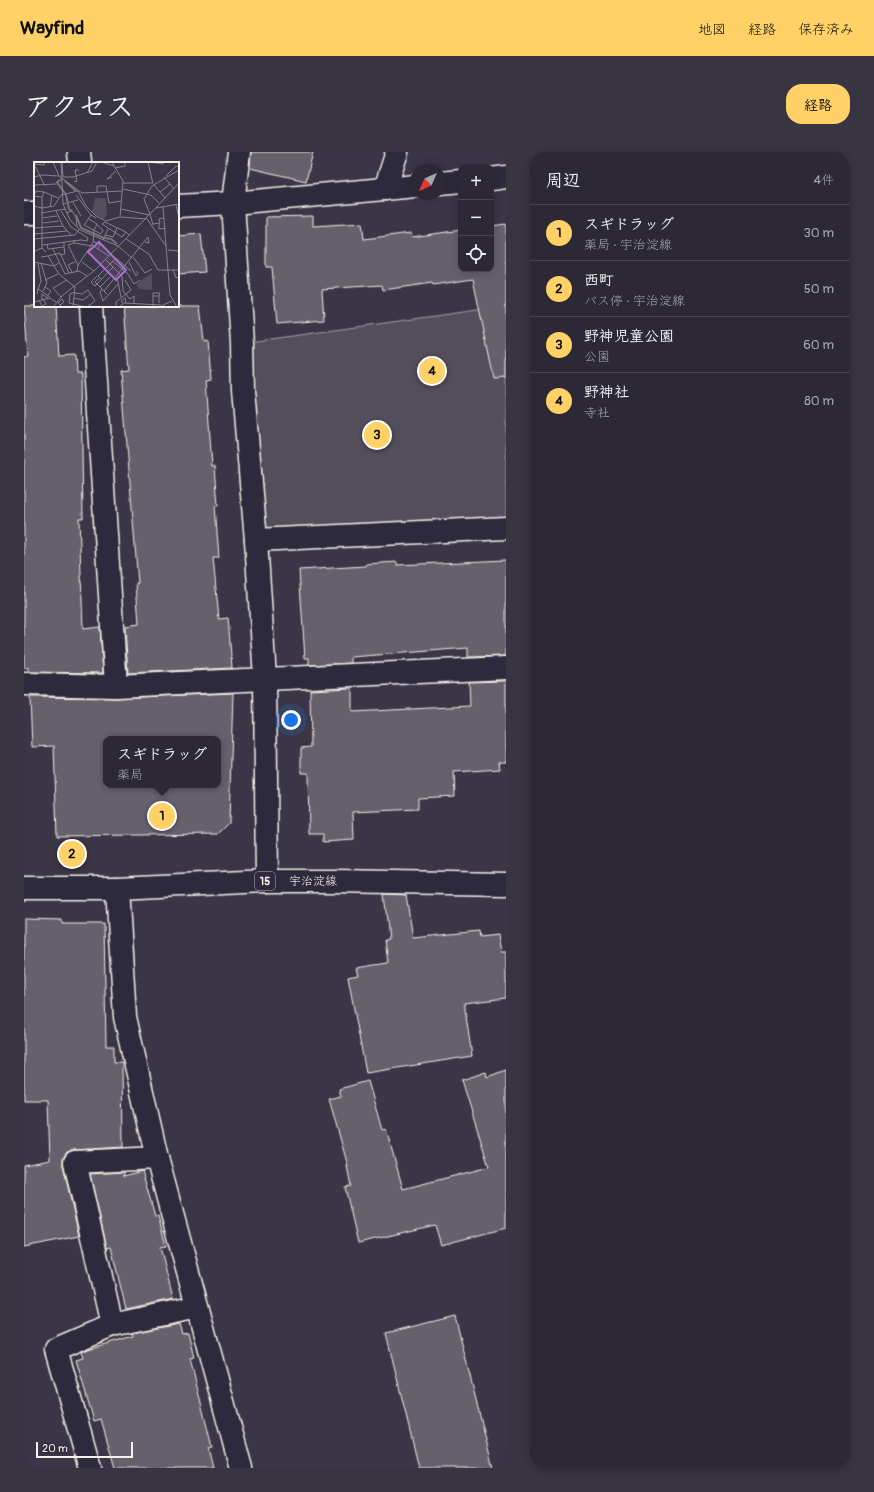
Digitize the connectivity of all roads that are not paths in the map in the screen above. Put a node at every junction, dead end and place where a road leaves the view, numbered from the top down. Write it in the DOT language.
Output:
graph roads {
  1 [pos="79,152"];
  2 [pos="238,152"];
  3 [pos="397,152"];
  4 [pos="80,162"];
  5 [pos="506,177"];
  6 [pos="494,179"];
  7 [pos="458,182"];
  8 [pos="446,183"];
  9 [pos="410,187"];
  10 [pos="385,189"];
  11 [pos="233,203"];
  12 [pos="179,206"];
  13 [pos="34,212"];
  14 [pos="24,213"];
  15 [pos="91,307"];
  16 [pos="506,528"];
  17 [pos="256,540"];
  18 [pos="506,668"];
  19 [pos="265,678"];
  20 [pos="24,684"];
  21 [pos="116,686"];
  22 [pos="267,881"];
  23 [pos="506,884"];
  24 [pos="24,888"];
  25 [pos="117,888"];
  26 [pos="158,1158"];
  27 [pos="197,1307"];
  28 [pos="112,1325"];
  29 [pos="90,1468"];
  30 [pos="241,1468"];
  1 -- 4 [label="street"];
  2 -- 11 [label="street"];
  3 -- 10 [label="street"];
  5 -- 6 [label="street"];
  7 -- 8 [label="street"];
  9 -- 10 [label="street"];
  10 -- 11 [label="street"];
  11 -- 12 [label="street"];
  11 -- 17 [label="street"];
  13 -- 14 [label="street"];
  15 -- 21 [label="street"];
  16 -- 17 [label="street"];
  17 -- 19 [label="street"];
  18 -- 19 [label="street"];
  19 -- 21 [label="street"];
  19 -- 22 [label="street"];
  20 -- 21 [label="street"];
  22 -- 23 [label="street, 宇治淀線 / 15"];
  22 -- 25 [label="street, 宇治淀線 / 15"];
  24 -- 25 [label="street, 宇治淀線 / 15"];
  25 -- 26 [label="street"];
  26 -- 27 [label="street"];
  26 -- 28 [label="street"];
  27 -- 28 [label="street"];
  27 -- 30 [label="street"];
  28 -- 29 [label="street"];
}
